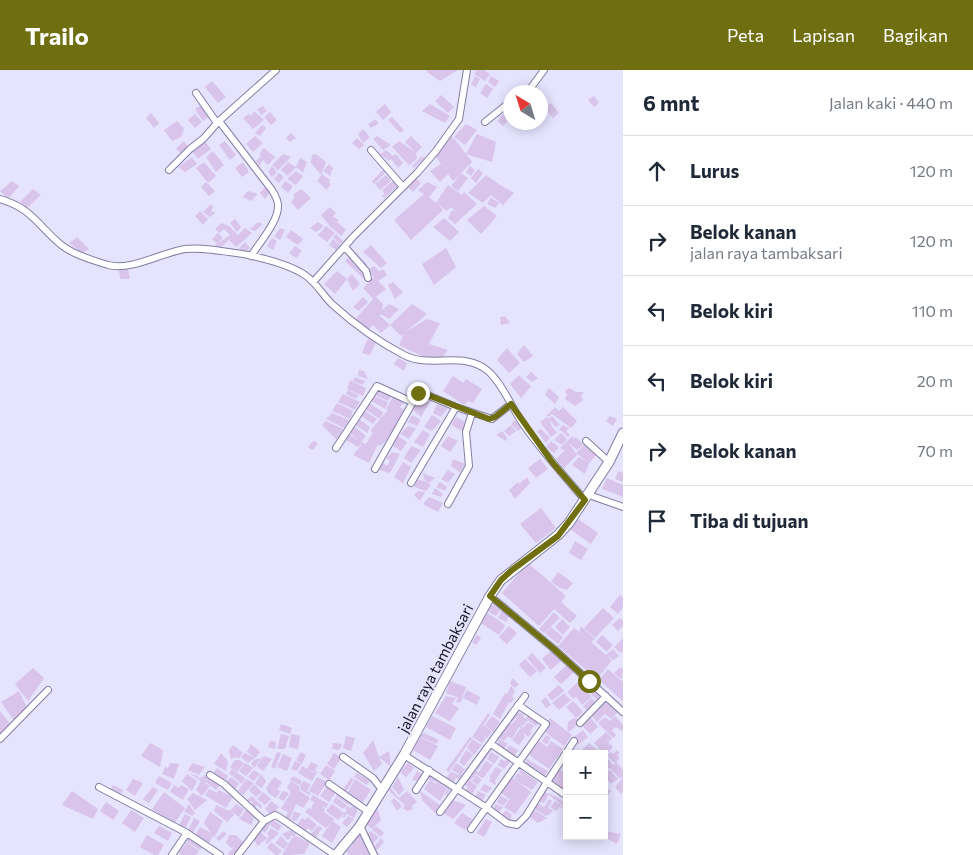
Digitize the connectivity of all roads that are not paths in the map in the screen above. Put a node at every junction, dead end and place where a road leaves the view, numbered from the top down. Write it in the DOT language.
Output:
graph roads {
  1 [pos="276,70"];
  2 [pos="467,70"];
  3 [pos="544,70"];
  4 [pos="533,85"];
  5 [pos="196,94"];
  6 [pos="503,108"];
  7 [pos="218,122"];
  8 [pos="485,122"];
  9 [pos="371,150"];
  10 [pos="169,170"];
  11 [pos="404,187"];
  12 [pos="0,199"];
  13 [pos="345,247"];
  14 [pos="251,256"];
  15 [pos="368,278"];
  16 [pos="314,281"];
  17 [pos="412,402"];
  18 [pos="511,404"];
  19 [pos="456,407"];
  20 [pos="472,413"];
  21 [pos="623,433"];
  22 [pos="586,441"];
  23 [pos="336,448"];
  24 [pos="609,462"];
  25 [pos="375,469"];
  26 [pos="411,483"];
  27 [pos="587,497"];
  28 [pos="448,504"];
  29 [pos="623,507"];
  30 [pos="490,596"];
  31 [pos="48,690"];
  32 [pos="525,696"];
  33 [pos="606,696"];
  34 [pos="518,705"];
  35 [pos="623,712"];
  36 [pos="580,723"];
  37 [pos="0,739"];
  38 [pos="574,741"];
  39 [pos="491,744"];
  40 [pos="404,754"];
  41 [pos="343,758"];
  42 [pos="518,763"];
  43 [pos="429,770"];
  44 [pos="210,775"];
  45 [pos="547,782"];
  46 [pos="329,784"];
  47 [pos="99,787"];
  48 [pos="457,789"];
  49 [pos="382,790"];
  50 [pos="416,790"];
  51 [pos="566,795"];
  52 [pos="487,808"];
  53 [pos="369,812"];
  54 [pos="440,812"];
  55 [pos="264,821"];
  56 [pos="360,826"];
  57 [pos="472,829"];
  58 [pos="187,833"];
  59 [pos="172,855"];
  60 [pos="220,855"];
  61 [pos="238,855"];
  62 [pos="335,855"];
  63 [pos="374,855"];
  1 -- 7 [label="street"];
  2 -- 11 [label="street"];
  3 -- 4 [label="street"];
  5 -- 7 [label="street"];
  6 -- 8 [label="street"];
  7 -- 10 [label="street"];
  7 -- 14 [label="street"];
  9 -- 11 [label="street"];
  11 -- 13 [label="street"];
  12 -- 14 [label="street"];
  13 -- 15 [label="street"];
  13 -- 16 [label="street"];
  14 -- 16 [label="street"];
  16 -- 18 [label="street"];
  17 -- 19 [label="street"];
  17 -- 23 [label="street"];
  17 -- 25 [label="street"];
  18 -- 20 [label="street"];
  18 -- 27 [label="street"];
  19 -- 20 [label="street"];
  19 -- 26 [label="street"];
  20 -- 28 [label="street"];
  21 -- 24 [label="street, jalan raya tambaksari"];
  22 -- 24 [label="street"];
  24 -- 27 [label="street, jalan raya tambaksari"];
  27 -- 29 [label="street"];
  27 -- 30 [label="street, jalan raya tambaksari"];
  30 -- 33 [label="street"];
  30 -- 40 [label="street, jalan raya tambaksari"];
  31 -- 37 [label="street"];
  32 -- 34 [label="street"];
  33 -- 35 [label="street"];
  33 -- 36 [label="street"];
  34 -- 39 [label="street"];
  34 -- 42 [label="street"];
  38 -- 45 [label="street"];
  39 -- 42 [label="street"];
  39 -- 48 [label="street"];
  40 -- 43 [label="street"];
  40 -- 49 [label="street, jalan raya tambaksari"];
  41 -- 49 [label="street"];
  42 -- 45 [label="street"];
  42 -- 52 [label="street"];
  43 -- 48 [label="street"];
  43 -- 50 [label="street"];
  44 -- 55 [label="street"];
  45 -- 51 [label="street"];
  45 -- 52 [label="street"];
  46 -- 53 [label="street"];
  47 -- 58 [label="street"];
  48 -- 52 [label="street"];
  48 -- 54 [label="street"];
  49 -- 53 [label="street, jalan raya tambaksari"];
  52 -- 57 [label="street"];
  53 -- 56 [label="street, jalan raya tambaksari"];
  55 -- 61 [label="street"];
  55 -- 62 [label="street"];
  56 -- 62 [label="street, jalan raya tambaksari"];
  56 -- 63 [label="street"];
  58 -- 59 [label="street"];
  58 -- 60 [label="street"];
}
